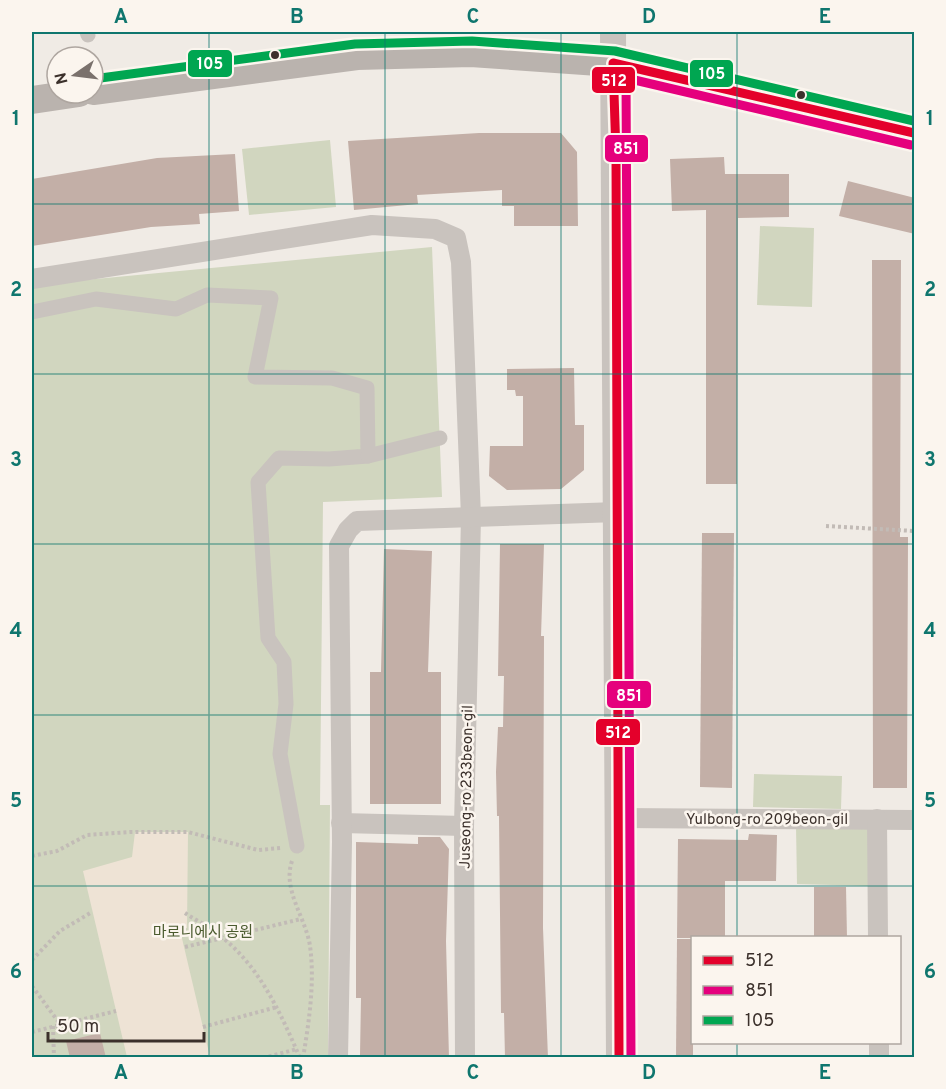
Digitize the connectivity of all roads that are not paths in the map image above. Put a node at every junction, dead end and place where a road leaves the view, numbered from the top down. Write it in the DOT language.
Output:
graph roads {
  1 [pos="614,32"];
  2 [pos="613,63"];
  3 [pos="105,89"];
  4 [pos="915,133"];
  5 [pos="32,279"];
  6 [pos="32,312"];
  7 [pos="440,438"];
  8 [pos="368,456"];
  9 [pos="617,512"];
  10 [pos="471,517"];
  11 [pos="620,818"];
  12 [pos="877,819"];
  13 [pos="915,820"];
  14 [pos="341,823"];
  15 [pos="464,826"];
  16 [pos="297,846"];
  17 [pos="878,936"];
  18 [pos="339,1058"];
  19 [pos="465,1058"];
  20 [pos="619,1058"];
  1 -- 2 [label="street"];
  2 -- 3 [label="main road"];
  2 -- 4 [label="main road"];
  2 -- 9 [label="street"];
  5 -- 10 [label="street, Juseong-ro 233beon-gil"];
  6 -- 8 [label="street"];
  7 -- 8 [label="street"];
  8 -- 16 [label="street"];
  9 -- 10 [label="street"];
  9 -- 11 [label="street"];
  10 -- 14 [label="street"];
  10 -- 15 [label="street, Juseong-ro 233beon-gil"];
  11 -- 12 [label="street, Yulbong-ro 209beon-gil"];
  11 -- 20 [label="street"];
  12 -- 13 [label="street, Yulbong-ro 209beon-gil"];
  12 -- 17 [label="street"];
  14 -- 15 [label="street"];
  14 -- 18 [label="street"];
  15 -- 19 [label="street, Juseong-ro 233beon-gil"];
}
